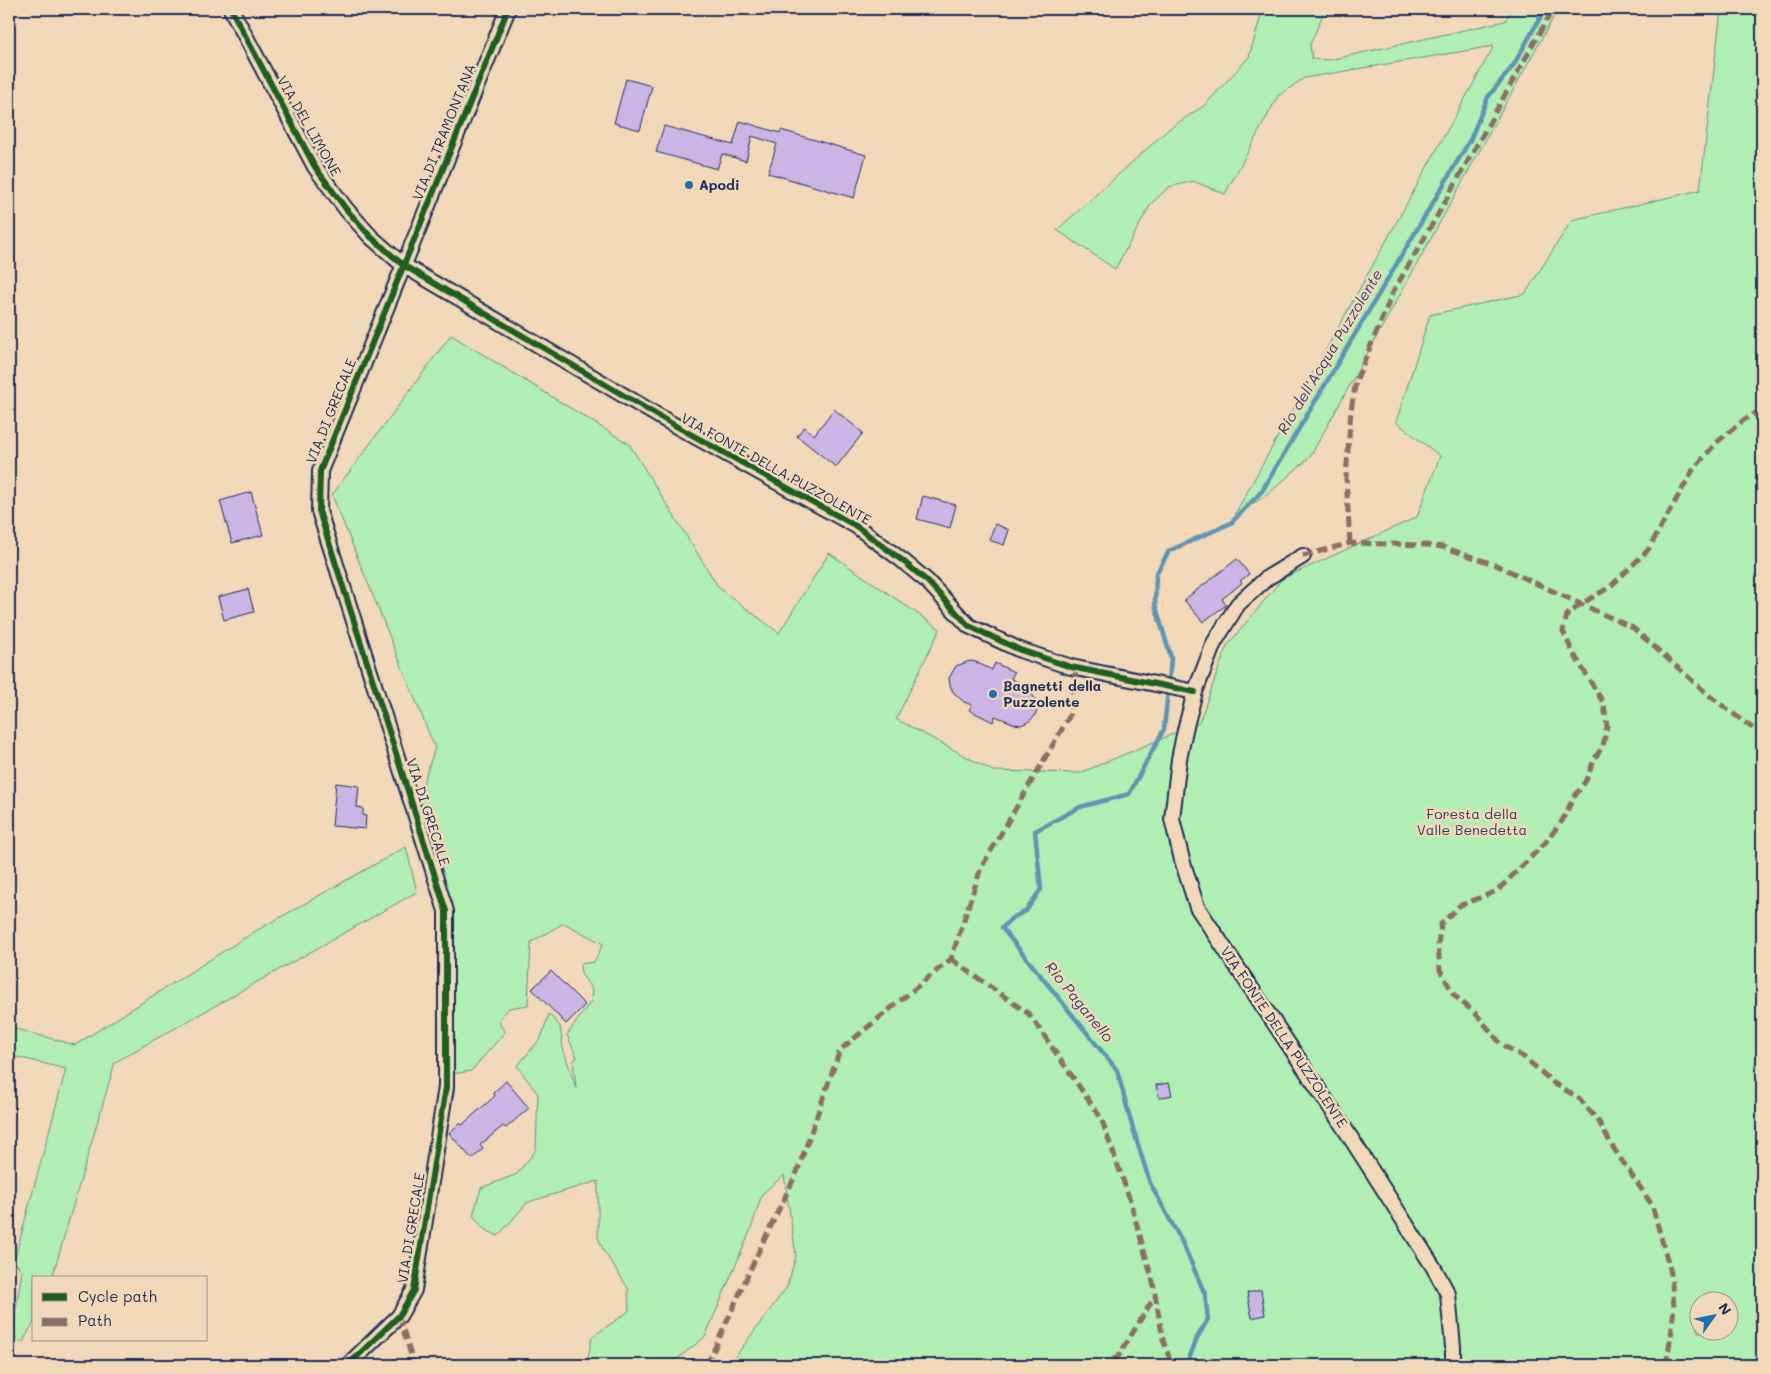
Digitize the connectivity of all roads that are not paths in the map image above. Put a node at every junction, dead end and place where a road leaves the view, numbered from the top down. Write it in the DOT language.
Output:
graph roads {
  1 [pos="231,9"];
  2 [pos="508,9"];
  3 [pos="403,265"];
  4 [pos="1303,556"];
  5 [pos="1195,692"];
  6 [pos="348,1365"];
  7 [pos="1453,1365"];
  1 -- 3 [label="street, VIA DEL LIMONE"];
  2 -- 3 [label="street, VIA DI TRAMONTANA"];
  3 -- 5 [label="street, VIA FONTE DELLA PUZZOLENTE"];
  3 -- 6 [label="street, VIA DI GRECALE"];
  4 -- 5 [label="street, VIA FONTE DELLA PUZZOLENTE"];
  5 -- 7 [label="street, VIA FONTE DELLA PUZZOLENTE"];
}
